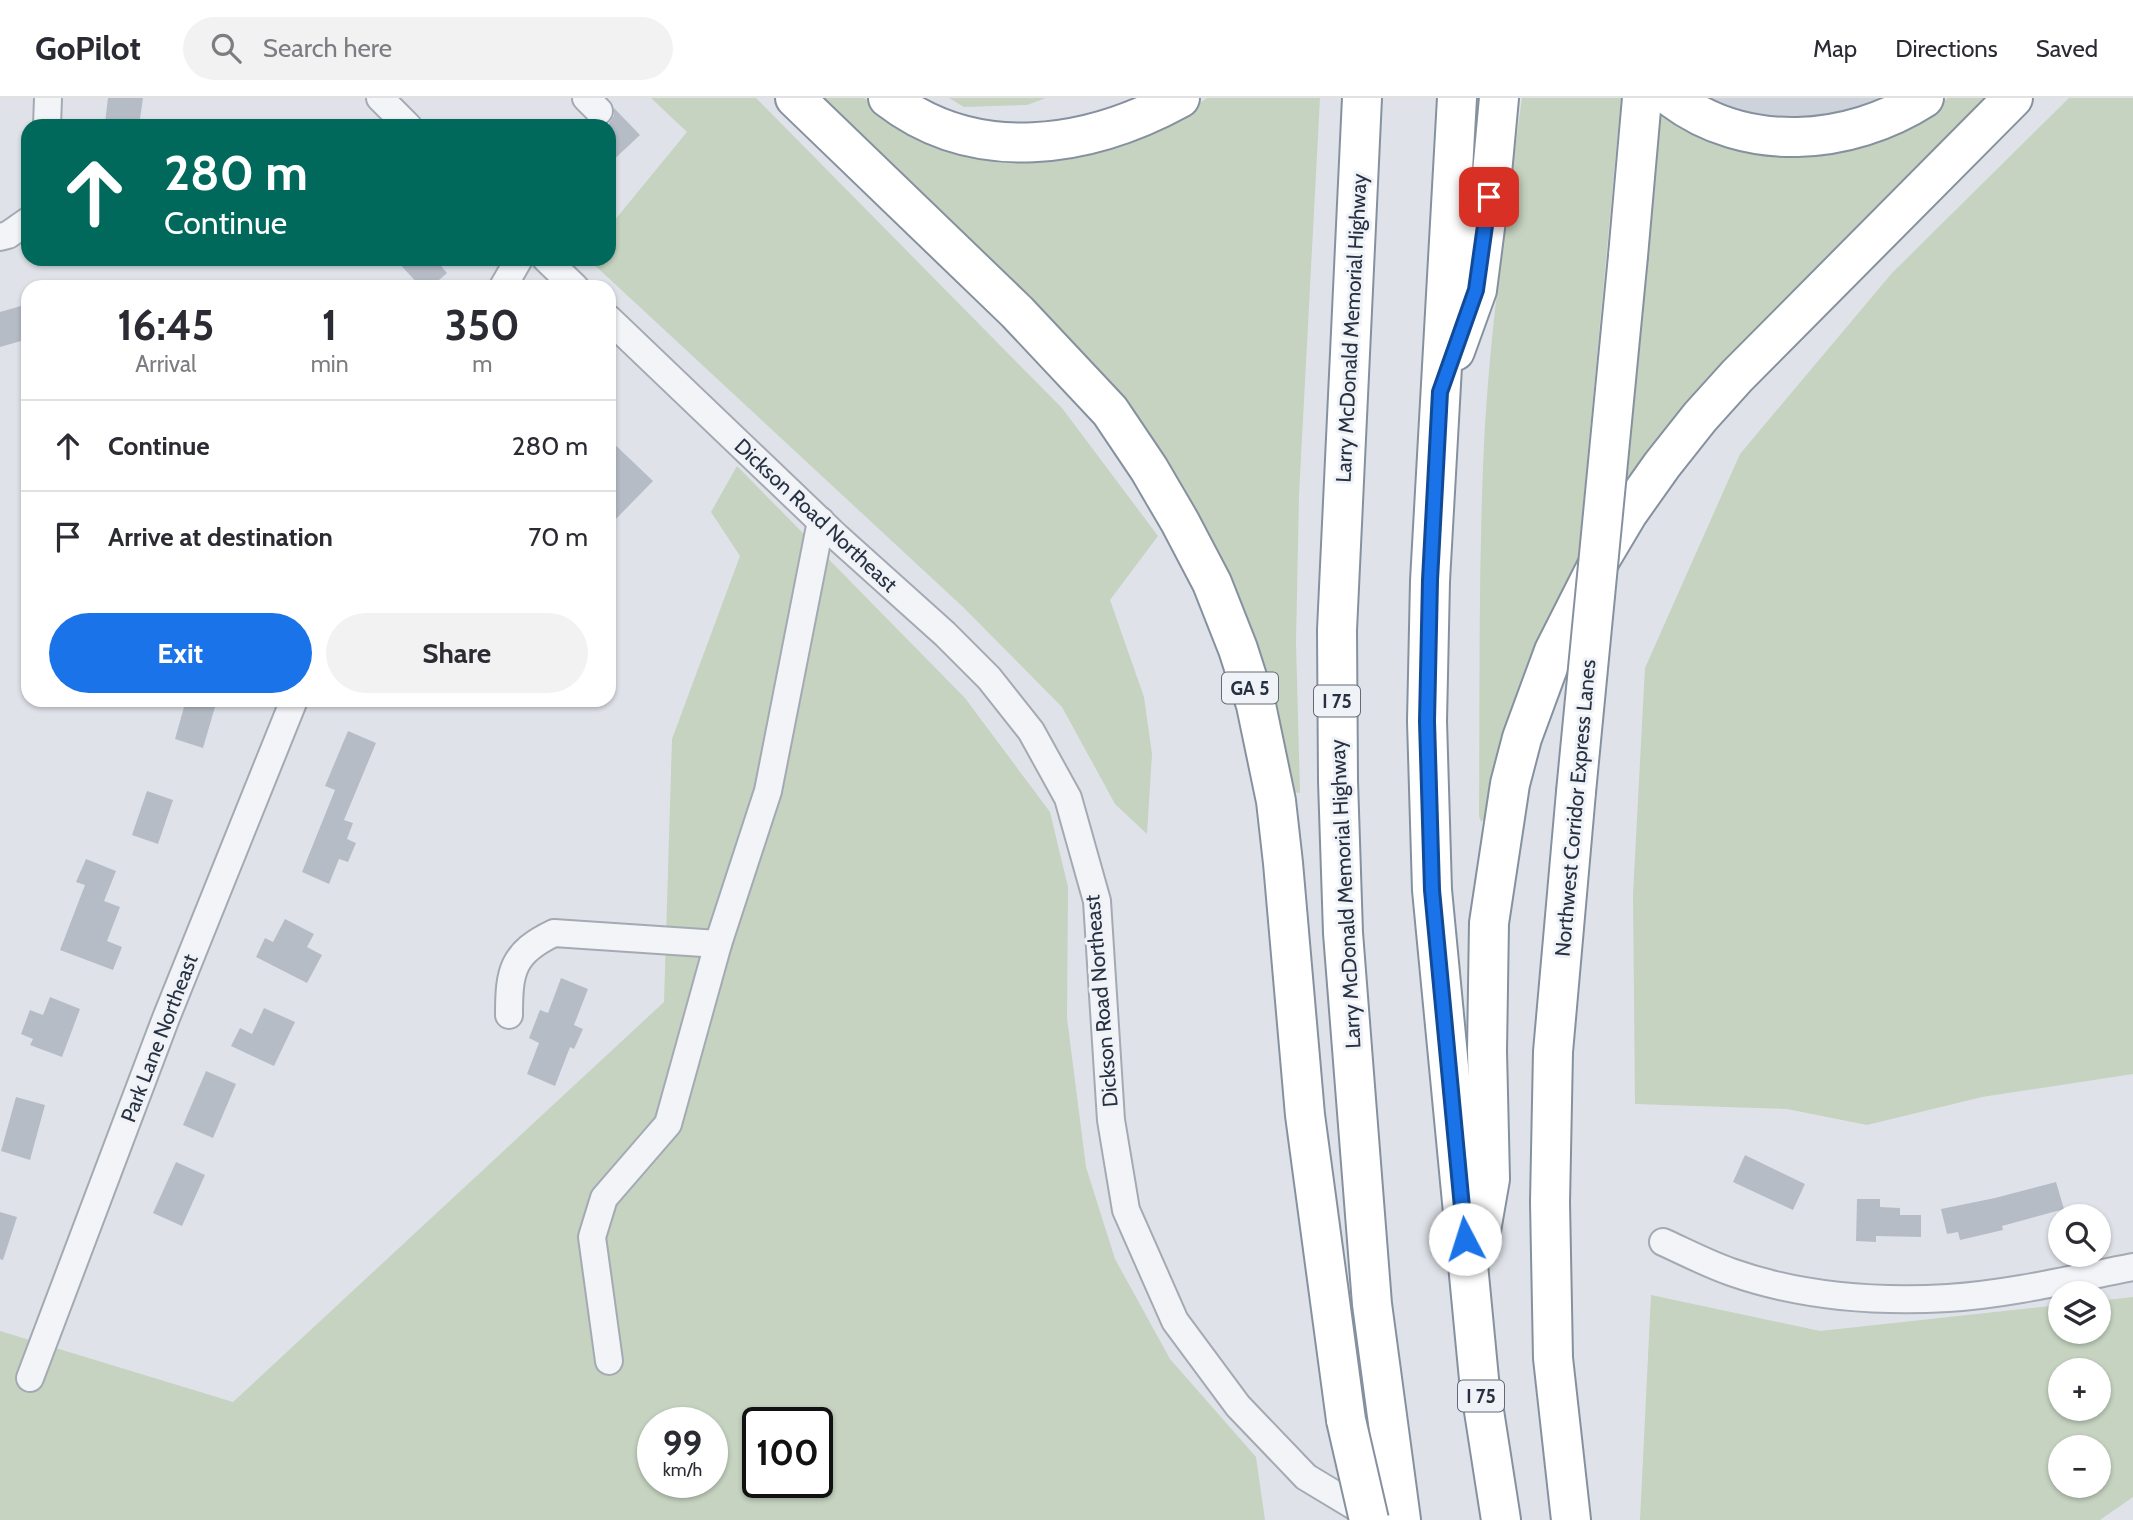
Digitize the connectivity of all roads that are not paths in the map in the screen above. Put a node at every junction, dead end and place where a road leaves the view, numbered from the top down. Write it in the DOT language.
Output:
graph roads {
  1 [pos="48,98"];
  2 [pos="380,98"];
  3 [pos="888,98"];
  4 [pos="1180,98"];
  5 [pos="1362,98"];
  6 [pos="1457,98"];
  7 [pos="1499,98"];
  8 [pos="1643,98"];
  9 [pos="1672,98"];
  10 [pos="1924,98"];
  11 [pos="2013,98"];
  12 [pos="801,102"];
  13 [pos="47,119"];
  14 [pos="401,119"];
  15 [pos="21,226"];
  16 [pos="0,237"];
  17 [pos="553,266"];
  18 [pos="568,280"];
  19 [pos="616,326"];
  20 [pos="1440,392"];
  21 [pos="821,521"];
  22 [pos="290,707"];
  23 [pos="718,944"];
  24 [pos="509,1015"];
  25 [pos="1663,1242"];
  26 [pos="2133,1267"];
  27 [pos="1471,1292"];
  28 [pos="609,1361"];
  29 [pos="30,1378"];
  30 [pos="1500,1509"];
  31 [pos="1368,1520"];
  32 [pos="1379,1520"];
  33 [pos="1401,1520"];
  34 [pos="1571,1520"];
  1 -- 13 [label="street"];
  2 -- 14 [label="street"];
  3 -- 4 [label="highway"];
  5 -- 33 [label="highway, Larry McDonald Memorial Highway / I 75"];
  6 -- 20 [label="highway, I 75"];
  7 -- 20 [label="highway"];
  8 -- 34 [label="highway, Northwest Corridor Express Lanes, bridge"];
  9 -- 10 [label="highway"];
  11 -- 27 [label="highway"];
  12 -- 31 [label="highway, GA 5, bridge"];
  15 -- 16 [label="street"];
  17 -- 18 [label="street"];
  19 -- 21 [label="street, Dickson Road Northeast"];
  20 -- 27 [label="highway, I 75"];
  21 -- 23 [label="street"];
  21 -- 32 [label="street, Dickson Road Northeast"];
  22 -- 29 [label="street, Park Lane Northeast"];
  23 -- 24 [label="street"];
  23 -- 28 [label="street"];
  25 -- 26 [label="street"];
  27 -- 30 [label="highway, I 75"];
}
